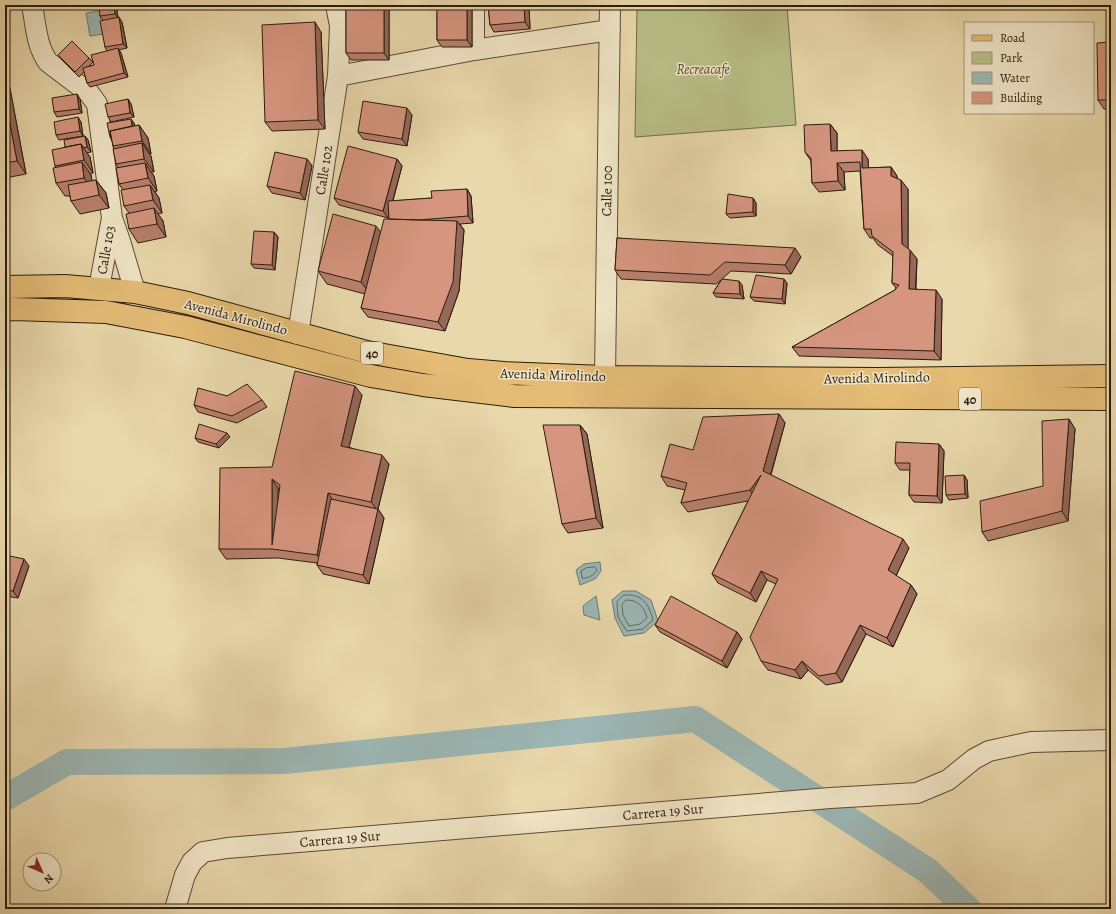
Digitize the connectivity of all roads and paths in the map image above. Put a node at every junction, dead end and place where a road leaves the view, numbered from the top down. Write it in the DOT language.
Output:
graph roads {
  1 [pos="32,5"];
  2 [pos="336,5"];
  3 [pos="474,5"];
  4 [pos="610,5"];
  5 [pos="610,30"];
  6 [pos="474,50"];
  7 [pos="338,76"];
  8 [pos="112,218"];
  9 [pos="5,287"];
  10 [pos="99,288"];
  11 [pos="135,292"];
  12 [pos="5,310"];
  13 [pos="298,334"];
  14 [pos="1111,376"];
  15 [pos="610,387"];
  16 [pos="744,388"];
  17 [pos="1111,399"];
  18 [pos="1111,740"];
  19 [pos="175,909"];
  1 -- 8 [label="street"];
  2 -- 7 [label="street, Calle 102"];
  3 -- 6 [label="street"];
  4 -- 5 [label="street, Calle 100"];
  5 -- 6 [label="street"];
  5 -- 15 [label="street, Calle 100"];
  6 -- 7 [label="street"];
  7 -- 13 [label="street, Calle 102"];
  8 -- 10 [label="street, Calle 103"];
  8 -- 11 [label="street, Calle 103"];
  9 -- 10 [label="main road, Avenida Mirolindo / 40"];
  10 -- 11 [label="main road, Avenida Mirolindo / 40"];
  11 -- 13 [label="main road, Avenida Mirolindo / 40"];
  12 -- 15 [label="main road, Avenida Mirolindo / 40"];
  13 -- 15 [label="main road, Avenida Mirolindo / 40"];
  14 -- 16 [label="main road, Avenida Mirolindo / 40"];
  15 -- 16 [label="main road, Avenida Mirolindo / 40"];
  16 -- 17 [label="main road, Avenida Mirolindo / 40"];
  18 -- 19 [label="street, Carrera 19 Sur"];
}
